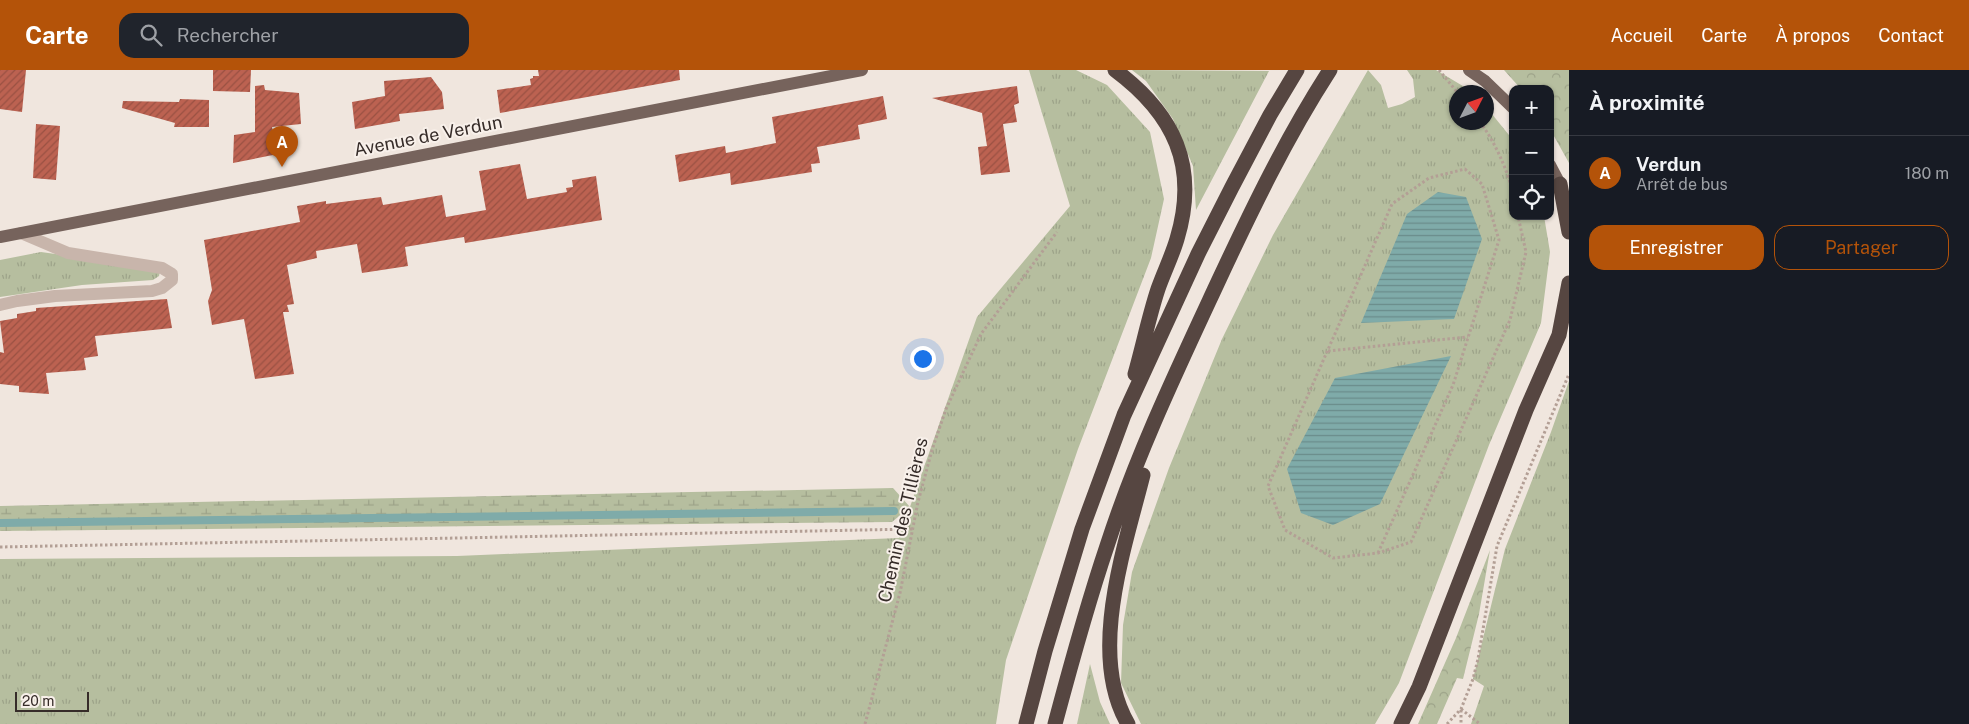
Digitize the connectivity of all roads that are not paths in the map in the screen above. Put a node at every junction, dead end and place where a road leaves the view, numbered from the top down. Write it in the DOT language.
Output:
graph roads {
  1 [pos="862,70"];
  2 [pos="1115,70"];
  3 [pos="1297,70"];
  4 [pos="1330,70"];
  5 [pos="1470,70"];
  6 [pos="1509,104"];
  7 [pos="1554,173"];
  8 [pos="1560,184"];
  9 [pos="1569,232"];
  10 [pos="21,233"];
  11 [pos="0,237"];
  12 [pos="1569,283"];
  13 [pos="0,305"];
  14 [pos="1158,413"];
  15 [pos="1124,415"];
  16 [pos="1026,724"];
  17 [pos="1055,724"];
  18 [pos="1128,724"];
  19 [pos="1401,724"];
  1 -- 10 [label="main road, Avenue de Verdun"];
  2 -- 15 [label="highway"];
  3 -- 15 [label="highway"];
  4 -- 14 [label="highway"];
  5 -- 6 [label="main road"];
  7 -- 8 [label="main road"];
  8 -- 9 [label="highway"];
  10 -- 11 [label="main road, Avenue de Verdun"];
  10 -- 13 [label="street"];
  12 -- 19 [label="highway"];
  14 -- 17 [label="highway"];
  14 -- 18 [label="highway"];
  15 -- 16 [label="highway"];
}
